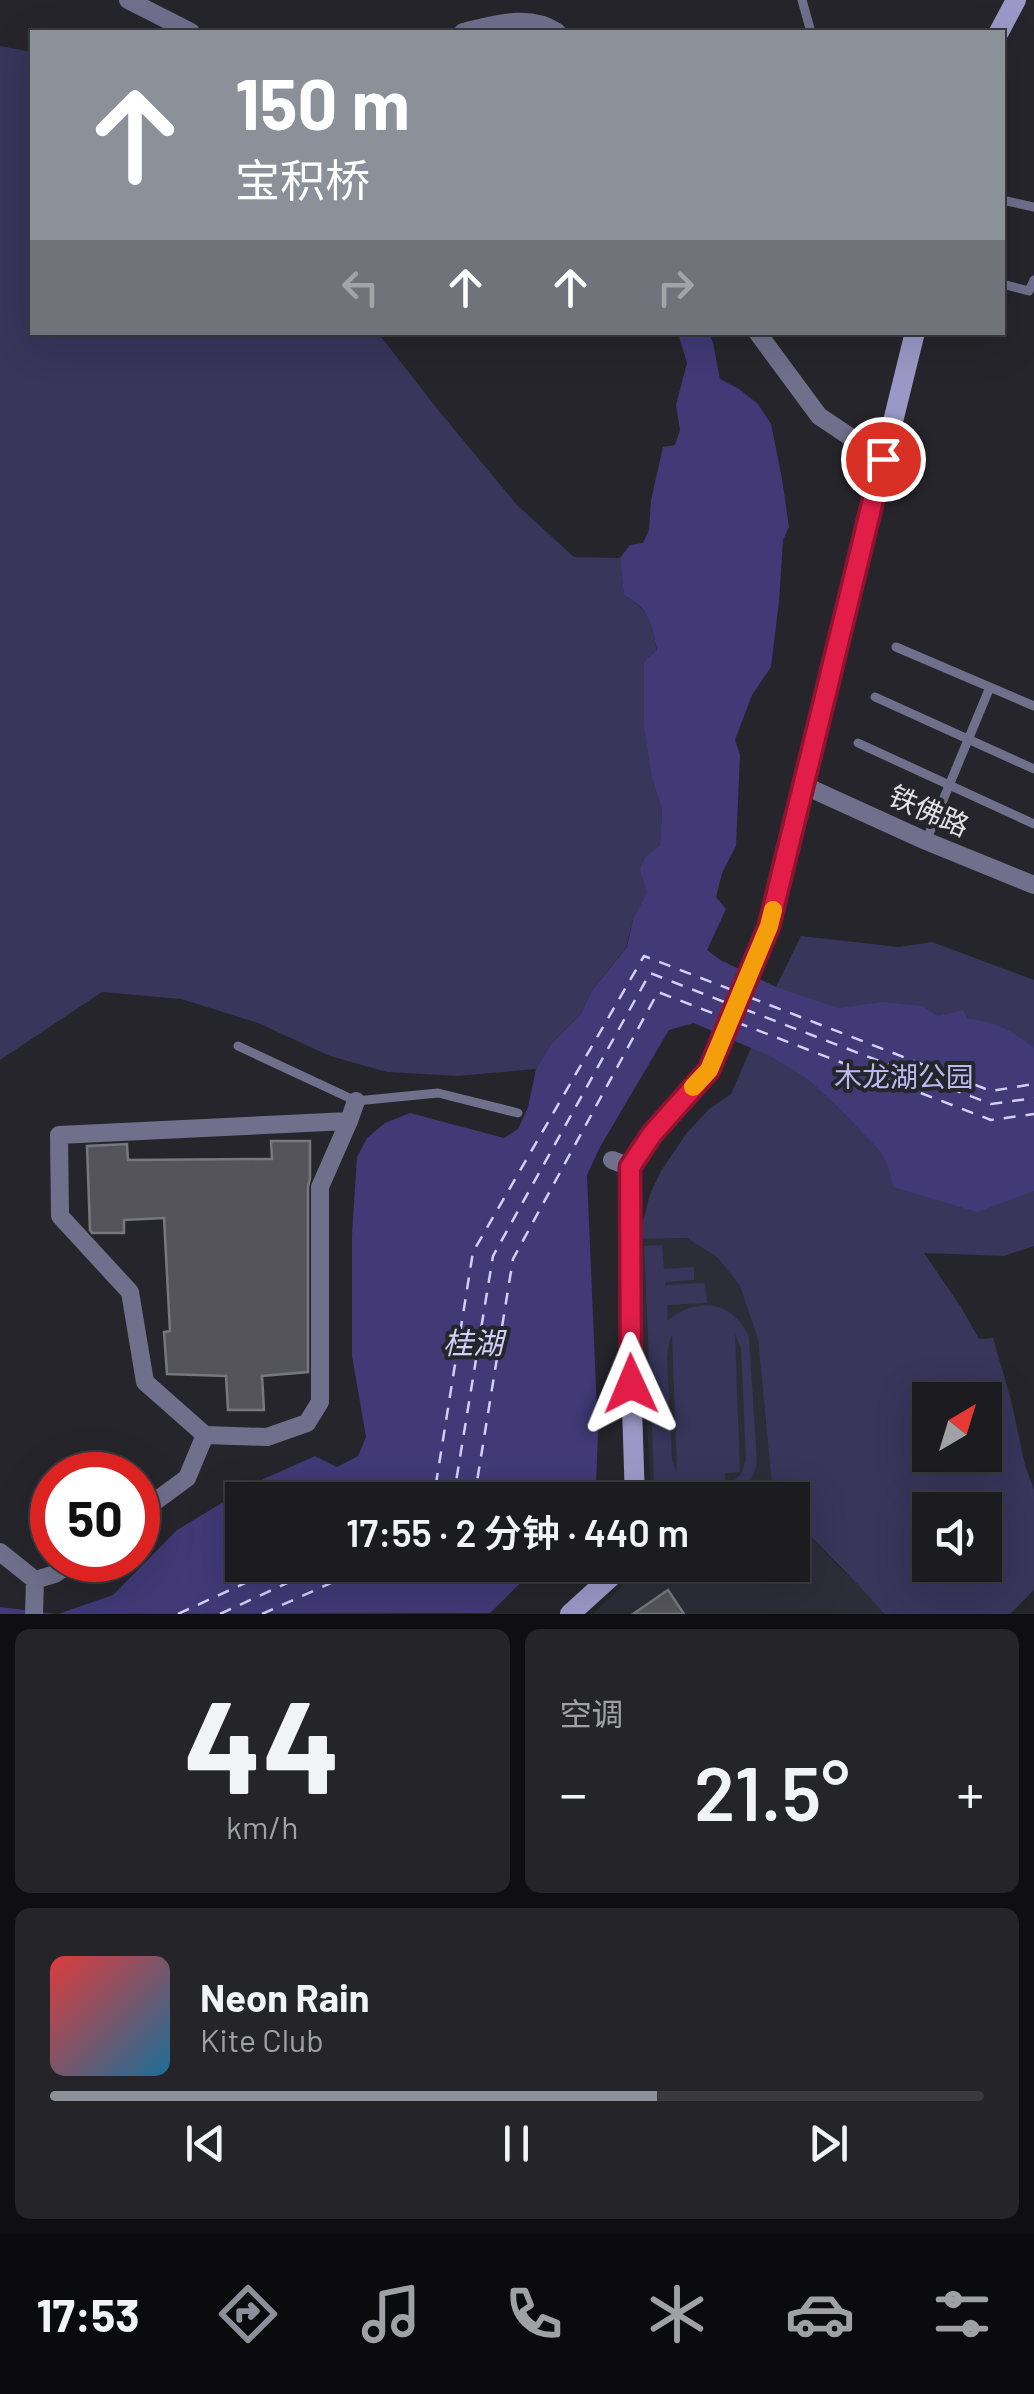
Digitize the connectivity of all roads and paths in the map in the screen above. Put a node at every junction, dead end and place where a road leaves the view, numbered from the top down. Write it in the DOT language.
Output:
graph roads {
  1 [pos="128,0"];
  2 [pos="802,0"];
  3 [pos="1016,0"];
  4 [pos="187,30"];
  5 [pos="472,30"];
  6 [pos="553,30"];
  7 [pos="810,30"];
  8 [pos="1000,30"];
  9 [pos="1005,201"];
  10 [pos="1034,207"];
  11 [pos="1034,280"];
  12 [pos="1005,285"];
  13 [pos="759,335"];
  14 [pos="914,335"];
  15 [pos="883,459"];
  16 [pos="896,648"];
  17 [pos="990,687"];
  18 [pos="876,697"];
  19 [pos="1034,706"];
  20 [pos="968,739"];
  21 [pos="858,743"];
  22 [pos="1034,769"];
  23 [pos="803,785"];
  24 [pos="949,785"];
  25 [pos="1034,824"];
  26 [pos="926,841"];
  27 [pos="1034,885"];
  28 [pos="238,1046"];
  29 [pos="356,1100"];
  30 [pos="518,1112"];
  31 [pos="350,1121"];
  32 [pos="205,1435"];
  33 [pos="634,1482"];
  34 [pos="160,1498"];
  35 [pos="0,1552"];
  36 [pos="30,1575"];
  37 [pos="36,1582"];
  38 [pos="605,1582"];
  39 [pos="34,1614"];
  40 [pos="570,1614"];
  1 -- 4 [label="street"];
  2 -- 7 [label="lane"];
  3 -- 8 [label="main road"];
  5 -- 6 [label="street"];
  9 -- 10 [label="lane"];
  11 -- 12 [label="lane"];
  13 -- 15 [label="street"];
  14 -- 15 [label="main road"];
  15 -- 23 [label="main road"];
  16 -- 17 [label="lane"];
  17 -- 19 [label="lane"];
  17 -- 20 [label="lane"];
  18 -- 20 [label="lane"];
  20 -- 22 [label="lane"];
  20 -- 24 [label="lane"];
  21 -- 24 [label="lane"];
  23 -- 26 [label="street, 铁佛路"];
  23 -- 33 [label="main road"];
  24 -- 25 [label="lane"];
  24 -- 26 [label="lane"];
  26 -- 27 [label="street, 铁佛路"];
  28 -- 29 [label="lane"];
  29 -- 30 [label="lane"];
  29 -- 31 [label="street"];
  31 -- 32 [label="street"];
  31 -- 32 [label="street"];
  32 -- 34 [label="street"];
  35 -- 36 [label="street"];
  37 -- 39 [label="street"];
  38 -- 40 [label="main road"];
}
